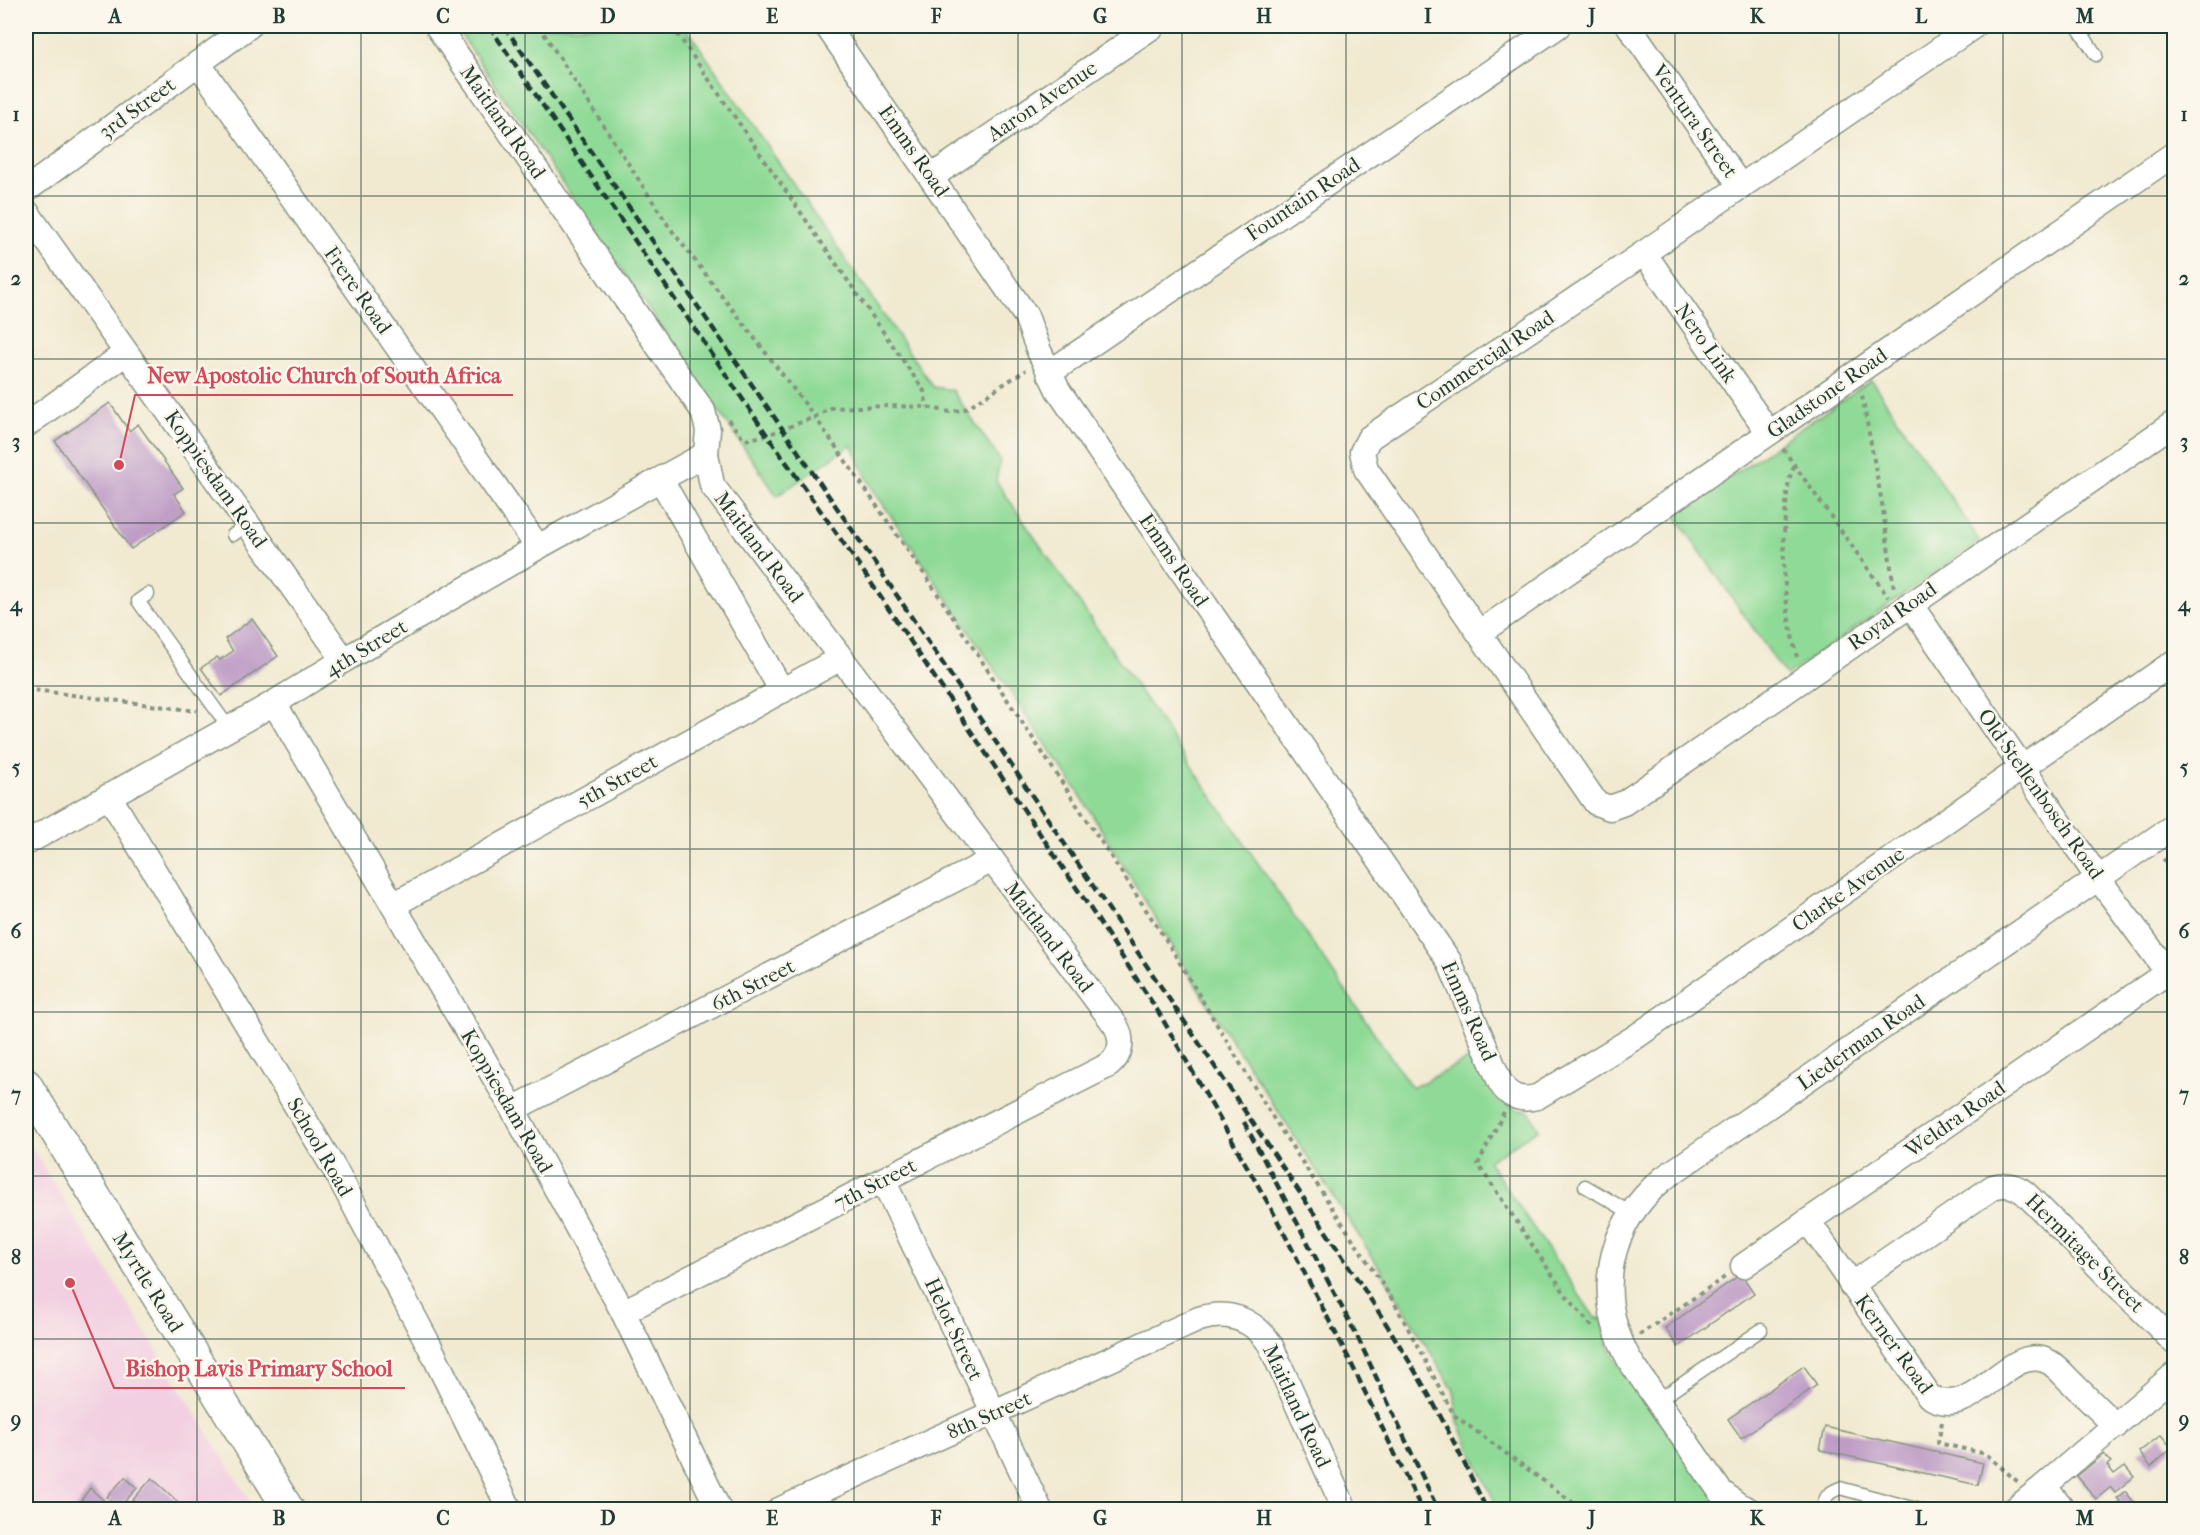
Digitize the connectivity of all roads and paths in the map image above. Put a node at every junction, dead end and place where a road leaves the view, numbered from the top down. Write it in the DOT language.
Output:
graph roads {
  1 [pos="249,26"];
  2 [pos="437,26"];
  3 [pos="539,26"];
  4 [pos="672,26"];
  5 [pos="827,26"];
  6 [pos="1153,26"];
  7 [pos="1558,26"];
  8 [pos="1629,26"];
  9 [pos="1974,26"];
  10 [pos="2077,26"];
  11 [pos="2096,55"];
  12 [pos="198,63"];
  13 [pos="2175,153"];
  14 [pos="931,177"];
  15 [pos="1741,187"];
  16 [pos="26,190"];
  17 [pos="26,211"];
  18 [pos="1644,253"];
  19 [pos="126,353"];
  20 [pos="1046,366"];
  21 [pos="1852,376"];
  22 [pos="927,407"];
  23 [pos="815,417"];
  24 [pos="706,419"];
  25 [pos="2175,423"];
  26 [pos="26,425"];
  27 [pos="1768,433"];
  28 [pos="706,454"];
  29 [pos="1794,465"];
  30 [pos="661,480"];
  31 [pos="538,547"];
  32 [pos="148,594"];
  33 [pos="1910,604"];
  34 [pos="1479,633"];
  35 [pos="841,658"];
  36 [pos="344,660"];
  37 [pos="2175,662"];
  38 [pos="1806,676"];
  39 [pos="26,689"];
  40 [pos="782,691"];
  41 [pos="274,703"];
  42 [pos="201,711"];
  43 [pos="229,728"];
  44 [pos="2022,767"];
  45 [pos="109,796"];
  46 [pos="1610,808"];
  47 [pos="2175,826"];
  48 [pos="26,843"];
  49 [pos="992,860"];
  50 [pos="2098,878"];
  51 [pos="393,905"];
  52 [pos="2171,976"];
  53 [pos="1120,1049"];
  54 [pos="26,1084"];
  55 [pos="1514,1096"];
  56 [pos="513,1109"];
  57 [pos="883,1180"];
  58 [pos="1585,1186"];
  59 [pos="1988,1191"];
  60 [pos="1631,1213"];
  61 [pos="1808,1221"];
  62 [pos="1743,1266"];
  63 [pos="1851,1285"];
  64 [pos="623,1312"];
  65 [pos="1199,1319"];
  66 [pos="1761,1330"];
  67 [pos="2175,1342"];
  68 [pos="1623,1348"];
  69 [pos="2175,1376"];
  70 [pos="1657,1401"];
  71 [pos="1945,1403"];
  72 [pos="993,1413"];
  73 [pos="2116,1426"];
  74 [pos="2030,1498"];
  75 [pos="289,1509"];
  76 [pos="510,1509"];
  77 [pos="720,1509"];
  78 [pos="779,1509"];
  79 [pos="1040,1509"];
  80 [pos="1345,1509"];
  81 [pos="1583,1509"];
  82 [pos="1749,1509"];
  83 [pos="1822,1509"];
  84 [pos="1920,1509"];
  85 [pos="2063,1509"];
  1 -- 12 [label="street, 3rd Street"];
  2 -- 24 [label="street, Maitland Road"];
  3 -- 23 [label="path"];
  4 -- 22 [label="path"];
  5 -- 14 [label="street, Emms Road"];
  6 -- 14 [label="street, Aaron Avenue"];
  7 -- 20 [label="street, Fountain Road"];
  8 -- 15 [label="street, Ventura Street"];
  9 -- 15 [label="street, Commercial Road"];
  10 -- 11 [label="lane"];
  12 -- 16 [label="street, 3rd Street"];
  12 -- 31 [label="street, Frere Road"];
  13 -- 21 [label="street, Gladstone Road"];
  14 -- 20 [label="street, Emms Road"];
  15 -- 18 [label="street, Commercial Road"];
  17 -- 19 [label="street, Koppiesdam Road"];
  18 -- 27 [label="street, Nero Link"];
  18 -- 34 [label="street, Commercial Road"];
  19 -- 26 [label="street"];
  19 -- 36 [label="street, Koppiesdam Road"];
  20 -- 22 [label="path"];
  20 -- 55 [label="street, Emms Road"];
  21 -- 27 [label="street, Gladstone Road"];
  21 -- 29 [label="path"];
  22 -- 23 [label="path"];
  23 -- 24 [label="path"];
  23 -- 81 [label="path"];
  24 -- 28 [label="street, Maitland Road"];
  25 -- 33 [label="street, Royal Road"];
  27 -- 29 [label="path"];
  27 -- 34 [label="street, Gladstone Road"];
  28 -- 30 [label="street, 4th Street"];
  28 -- 35 [label="street, Maitland Road"];
  29 -- 38 [label="path"];
  30 -- 31 [label="street, 4th Street"];
  30 -- 40 [label="street"];
  31 -- 36 [label="street, 4th Street"];
  32 -- 43 [label="lane"];
  33 -- 38 [label="street, Royal Road"];
  33 -- 44 [label="street, Old Stellenbosch Road"];
  34 -- 46 [label="street, Commercial Road"];
  35 -- 40 [label="street, 5th Street"];
  35 -- 49 [label="street, Maitland Road"];
  36 -- 41 [label="street, 4th Street"];
  37 -- 44 [label="street, Clarke Avenue"];
  38 -- 46 [label="street, Royal Road"];
  39 -- 42 [label="path"];
  40 -- 51 [label="street, 5th Street"];
  41 -- 43 [label="street, 4th Street"];
  41 -- 51 [label="street, Koppiesdam Road"];
  43 -- 45 [label="street, 4th Street"];
  44 -- 50 [label="street, Old Stellenbosch Road"];
  44 -- 55 [label="street, Clarke Avenue"];
  45 -- 48 [label="street, 4th Street"];
  45 -- 76 [label="street, School Road"];
  47 -- 50 [label="street, Liederman Road"];
  49 -- 53 [label="street, Maitland Road"];
  49 -- 56 [label="street, 6th Street"];
  50 -- 52 [label="street, Old Stellenbosch Road"];
  50 -- 60 [label="street, Liederman Road"];
  51 -- 56 [label="street, Koppiesdam Road"];
  52 -- 61 [label="street, Weldra Road"];
  53 -- 57 [label="street, 7th Street"];
  54 -- 75 [label="street, Myrtle Road"];
  55 -- 68 [label="path"];
  56 -- 64 [label="street, Koppiesdam Road"];
  57 -- 64 [label="street, 7th Street"];
  57 -- 72 [label="street, Helot Street"];
  58 -- 60 [label="lane"];
  59 -- 63 [label="street, Kerner Road"];
  59 -- 67 [label="street, Hermitage Street"];
  60 -- 68 [label="street, Liederman Road"];
  61 -- 62 [label="street, Weldra Road"];
  61 -- 63 [label="street, Kerner Road"];
  62 -- 68 [label="path"];
  63 -- 71 [label="street, Kerner Road"];
  64 -- 77 [label="street, Koppiesdam Road"];
  65 -- 72 [label="street, 8th Street"];
  65 -- 80 [label="street, Maitland Road"];
  66 -- 70 [label="lane"];
  68 -- 70 [label="street, Liederman Road"];
  69 -- 73 [label="street"];
  70 -- 82 [label="street, Liederman Road"];
  71 -- 73 [label="street, Kerner Road"];
  71 -- 74 [label="path"];
  72 -- 78 [label="street, 8th Street"];
  72 -- 79 [label="street, Helot Street"];
  73 -- 74 [label="street"];
  74 -- 85 [label="street"];
  83 -- 84 [label="lane"];
}
